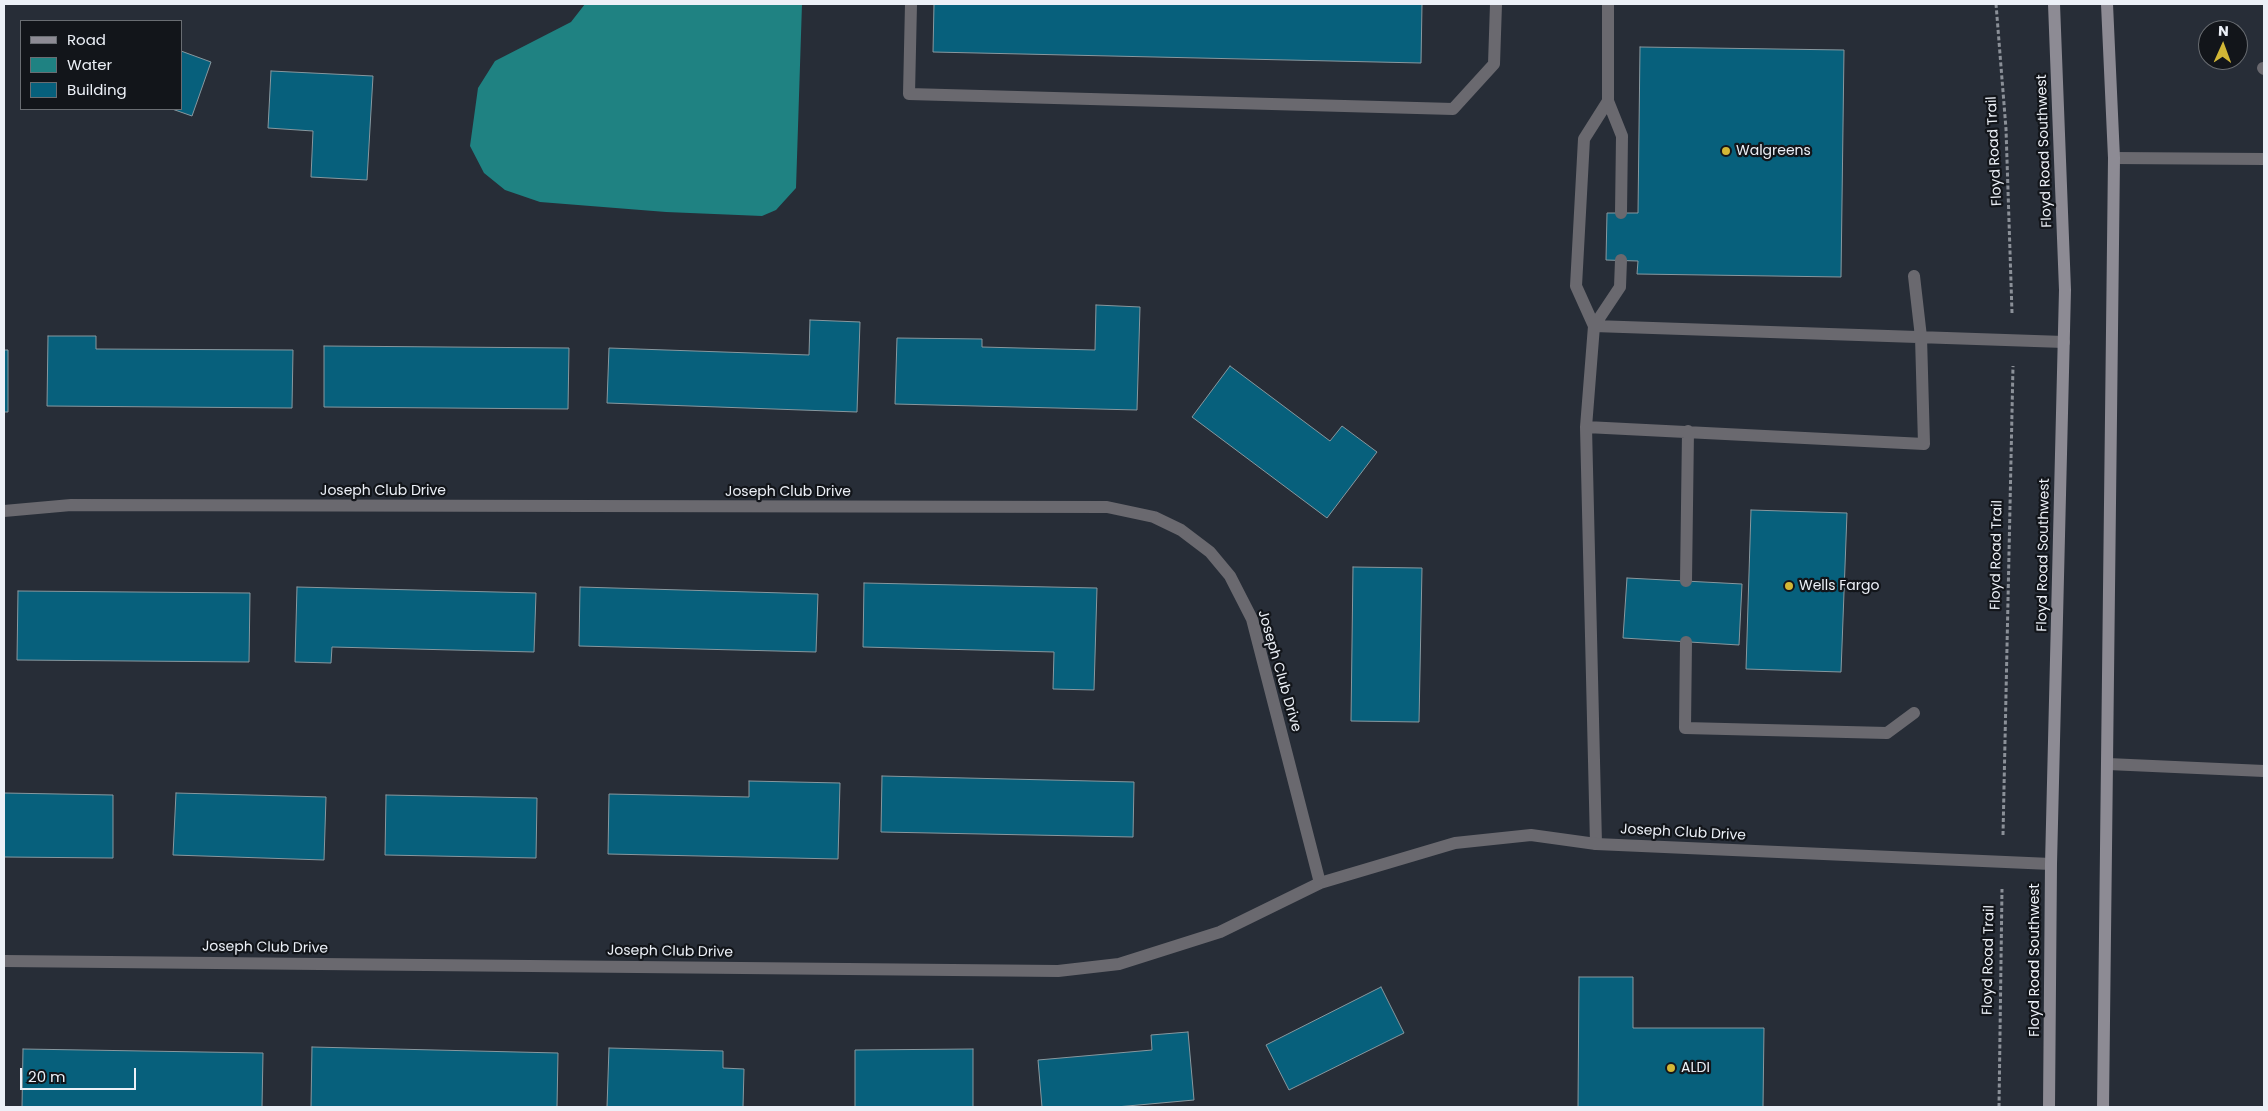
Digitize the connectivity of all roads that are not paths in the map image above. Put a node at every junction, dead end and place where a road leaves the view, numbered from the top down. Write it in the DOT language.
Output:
graph roads {
  1 [pos="911,4"];
  2 [pos="1496,4"];
  3 [pos="1608,4"];
  4 [pos="2054,4"];
  5 [pos="2107,4"];
  6 [pos="1608,101"];
  7 [pos="2114,158"];
  8 [pos="2264,158"];
  9 [pos="1621,213"];
  10 [pos="1621,260"];
  11 [pos="1914,276"];
  12 [pos="1594,326"];
  13 [pos="1921,336"];
  14 [pos="2064,342"];
  15 [pos="1586,427"];
  16 [pos="1688,432"];
  17 [pos="4,511"];
  18 [pos="1686,581"];
  19 [pos="1686,642"];
  20 [pos="1914,713"];
  21 [pos="2108,764"];
  22 [pos="2264,771"];
  23 [pos="1596,844"];
  24 [pos="2051,864"];
  25 [pos="1320,883"];
  26 [pos="4,961"];
  27 [pos="2049,1107"];
  28 [pos="2102,1107"];
  1 -- 2 [label="street"];
  3 -- 6 [label="street"];
  4 -- 14 [label="main road, Floyd Road Southwest"];
  5 -- 7 [label="main road"];
  6 -- 9 [label="street"];
  6 -- 12 [label="street"];
  7 -- 8 [label="street"];
  7 -- 21 [label="main road"];
  10 -- 12 [label="street"];
  11 -- 13 [label="street"];
  12 -- 13 [label="street"];
  12 -- 15 [label="street"];
  13 -- 14 [label="street"];
  13 -- 16 [label="street"];
  14 -- 24 [label="main road, Floyd Road Southwest"];
  15 -- 16 [label="street"];
  15 -- 23 [label="street"];
  16 -- 18 [label="street"];
  17 -- 25 [label="street, Joseph Club Drive"];
  19 -- 20 [label="street"];
  21 -- 22 [label="street"];
  21 -- 28 [label="main road"];
  23 -- 24 [label="street, Joseph Club Drive"];
  23 -- 25 [label="street, Joseph Club Drive"];
  24 -- 27 [label="main road, Floyd Road Southwest"];
  25 -- 26 [label="street, Joseph Club Drive"];
}
